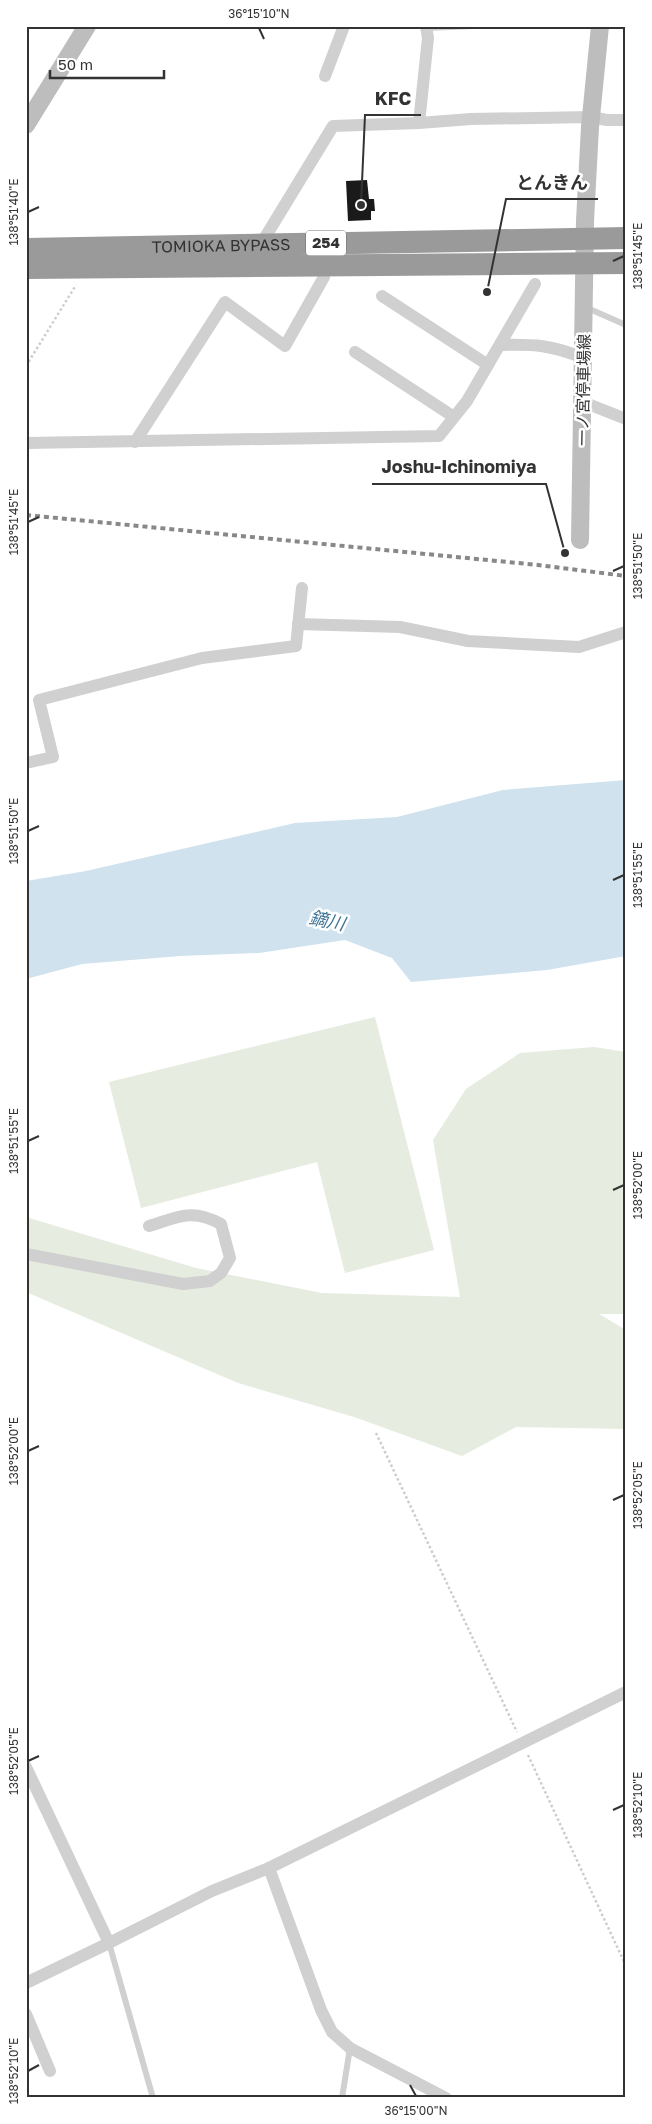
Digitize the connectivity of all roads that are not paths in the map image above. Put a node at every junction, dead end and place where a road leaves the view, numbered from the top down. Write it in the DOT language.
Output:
graph roads {
  1 [pos="87,26"];
  2 [pos="344,26"];
  3 [pos="473,26"];
  4 [pos="600,26"];
  5 [pos="426,27"];
  6 [pos="325,76"];
  7 [pos="31,106"];
  8 [pos="591,117"];
  9 [pos="626,120"];
  10 [pos="419,123"];
  11 [pos="26,125"];
  12 [pos="626,238"];
  13 [pos="585,239"];
  14 [pos="261,244"];
  15 [pos="26,249"];
  16 [pos="585,263"];
  17 [pos="626,263"];
  18 [pos="26,268"];
  19 [pos="324,278"];
  20 [pos="535,284"];
  21 [pos="382,296"];
  22 [pos="584,306"];
  23 [pos="626,325"];
  24 [pos="500,345"];
  25 [pos="355,352"];
  26 [pos="583,358"];
  27 [pos="488,365"];
  28 [pos="583,402"];
  29 [pos="454,417"];
  30 [pos="626,419"];
  31 [pos="135,442"];
  32 [pos="26,443"];
  33 [pos="580,540"];
  34 [pos="302,588"];
  35 [pos="298,624"];
  36 [pos="626,632"];
  37 [pos="32,702"];
  38 [pos="26,763"];
  39 [pos="149,1226"];
  40 [pos="26,1254"];
  41 [pos="626,1692"];
  42 [pos="26,1767"];
  43 [pos="269,1868"];
  44 [pos="109,1943"];
  45 [pos="26,1982"];
  46 [pos="26,2014"];
  47 [pos="350,2048"];
  48 [pos="50,2071"];
  49 [pos="153,2098"];
  50 [pos="342,2098"];
  51 [pos="446,2098"];
  1 -- 7 [label="street"];
  2 -- 6 [label="street"];
  3 -- 5 [label="lane"];
  4 -- 8 [label="street, 一ノ宮停車場線"];
  5 -- 10 [label="street"];
  7 -- 11 [label="street"];
  8 -- 9 [label="street"];
  8 -- 10 [label="street"];
  8 -- 13 [label="street, 一ノ宮停車場線"];
  10 -- 14 [label="street"];
  12 -- 13 [label="highway, TOMIOKA BYPASS / 254"];
  13 -- 14 [label="highway, TOMIOKA BYPASS / 254"];
  13 -- 16 [label="street, 一ノ宮停車場線"];
  14 -- 15 [label="highway, TOMIOKA BYPASS / 254"];
  16 -- 17 [label="highway, TOMIOKA BYPASS / 254"];
  16 -- 18 [label="highway, TOMIOKA BYPASS / 254"];
  16 -- 22 [label="street, 一ノ宮停車場線"];
  19 -- 31 [label="street"];
  20 -- 24 [label="street"];
  21 -- 27 [label="street"];
  22 -- 23 [label="lane"];
  22 -- 26 [label="street, 一ノ宮停車場線"];
  24 -- 26 [label="street"];
  24 -- 27 [label="street"];
  25 -- 29 [label="street"];
  26 -- 28 [label="street, 一ノ宮停車場線"];
  27 -- 29 [label="street"];
  28 -- 30 [label="street"];
  28 -- 33 [label="street, 一ノ宮停車場線"];
  29 -- 31 [label="street"];
  31 -- 32 [label="street"];
  34 -- 35 [label="street"];
  35 -- 36 [label="street"];
  35 -- 37 [label="street"];
  37 -- 38 [label="street"];
  39 -- 40 [label="street"];
  41 -- 43 [label="street"];
  42 -- 44 [label="street"];
  43 -- 44 [label="street"];
  43 -- 47 [label="street"];
  44 -- 45 [label="street"];
  44 -- 49 [label="lane"];
  46 -- 48 [label="street"];
  47 -- 50 [label="lane"];
  47 -- 51 [label="street"];
}
